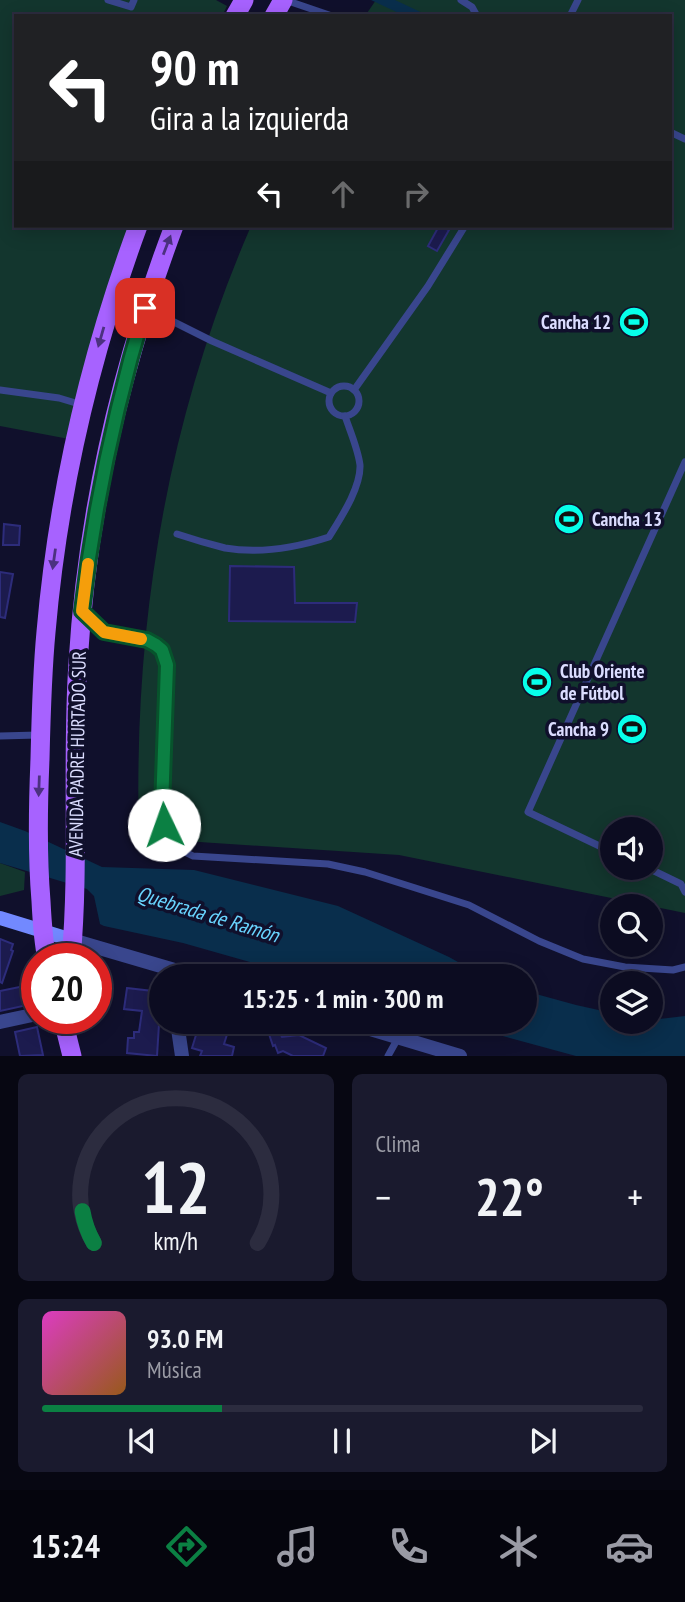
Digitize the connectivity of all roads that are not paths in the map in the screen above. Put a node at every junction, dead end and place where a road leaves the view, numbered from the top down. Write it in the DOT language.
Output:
graph roads {
  1 [pos="108,0"];
  2 [pos="134,0"];
  3 [pos="284,0"];
  4 [pos="461,0"];
  5 [pos="326,14"];
  6 [pos="476,14"];
  7 [pos="137,228"];
  8 [pos="173,228"];
  9 [pos="464,228"];
  10 [pos="145,308"];
  11 [pos="0,390"];
  12 [pos="354,390"];
  13 [pos="331,393"];
  14 [pos="82,411"];
  15 [pos="345,416"];
  16 [pos="685,462"];
  17 [pos="177,534"];
  18 [pos="82,611"];
  19 [pos="40,735"];
  20 [pos="0,737"];
  21 [pos="600,846"];
  22 [pos="663,873"];
  23 [pos="683,880"];
  24 [pos="685,892"];
  25 [pos="0,918"];
  26 [pos="43,931"];
  27 [pos="45,943"];
  28 [pos="62,943"];
  29 [pos="71,943"];
  30 [pos="112,958"];
  31 [pos="149,967"];
  32 [pos="685,967"];
  33 [pos="21,1017"];
  34 [pos="0,1022"];
  35 [pos="67,1034"];
  36 [pos="179,1034"];
  37 [pos="388,1034"];
  38 [pos="398,1037"];
  39 [pos="72,1056"];
  40 [pos="182,1056"];
  41 [pos="388,1056"];
  42 [pos="460,1056"];
  1 -- 2 [label="lane"];
  3 -- 5 [label="lane"];
  4 -- 6 [label="lane"];
  7 -- 14 [label="main road, AVENIDA PADRE HURTADO SUR, one-way"];
  10 -- 8 [label="main road, AVENIDA PADRE HURTADO SUR, one-way"];
  9 -- 12 [label="lane"];
  10 -- 13 [label="lane"];
  10 -- 18 [label="main road, AVENIDA PADRE HURTADO SUR"];
  11 -- 14 [label="lane"];
  12 -- 13 [label="lane"];
  12 -- 15 [label="lane"];
  13 -- 15 [label="lane"];
  14 -- 19 [label="main road, AVENIDA PADRE HURTADO SUR, one-way"];
  15 -- 17 [label="lane"];
  16 -- 21 [label="lane"];
  18 -- 29 [label="main road, AVENIDA PADRE HURTADO SUR"];
  18 -- 32 [label="lane"];
  19 -- 20 [label="lane"];
  19 -- 26 [label="main road, AVENIDA PADRE HURTADO SUR, one-way"];
  22 -- 23 [label="lane"];
  23 -- 24 [label="lane"];
  25 -- 26 [label="main road"];
  26 -- 27 [label="main road, AVENIDA PADRE HURTADO SUR"];
  26 -- 28 [label="main road"];
  30 -- 31 [label="street"];
  33 -- 34 [label="street"];
  35 -- 39 [label="main road"];
  36 -- 40 [label="street"];
  37 -- 38 [label="street"];
  38 -- 41 [label="lane"];
  38 -- 42 [label="street"];
}
